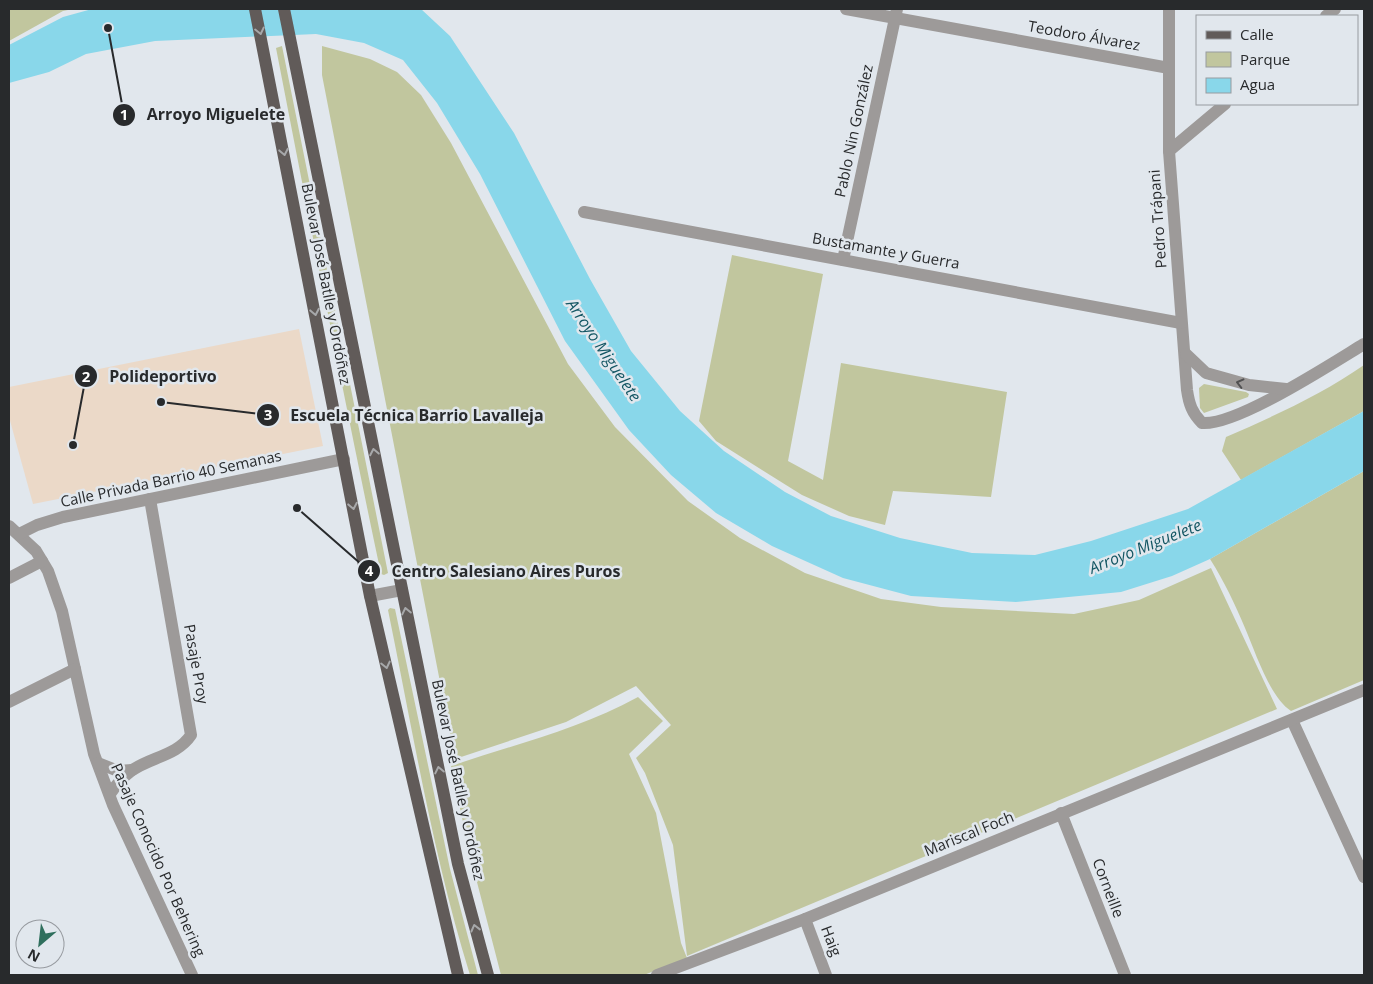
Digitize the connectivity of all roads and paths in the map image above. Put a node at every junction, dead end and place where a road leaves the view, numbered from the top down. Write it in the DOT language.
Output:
graph roads {
  1 [pos="255,9"];
  2 [pos="284,9"];
  3 [pos="846,9"];
  4 [pos="1168,9"];
  5 [pos="896,13"];
  6 [pos="1169,68"];
  7 [pos="1223,105"];
  8 [pos="1169,151"];
  9 [pos="584,212"];
  10 [pos="843,260"];
  11 [pos="1181,323"];
  12 [pos="1364,344"];
  13 [pos="1186,354"];
  14 [pos="1288,389"];
  15 [pos="344,459"];
  16 [pos="150,499"];
  17 [pos="14,530"];
  18 [pos="42,561"];
  19 [pos="9,578"];
  20 [pos="402,590"];
  21 [pos="370,596"];
  22 [pos="75,669"];
  23 [pos="1364,690"];
  24 [pos="9,702"];
  25 [pos="1292,720"];
  26 [pos="98,763"];
  27 [pos="132,770"];
  28 [pos="110,794"];
  29 [pos="1061,813"];
  30 [pos="1364,877"];
  31 [pos="805,920"];
  32 [pos="192,975"];
  33 [pos="458,975"];
  34 [pos="488,975"];
  35 [pos="657,975"];
  36 [pos="826,975"];
  37 [pos="1125,975"];
  1 -- 15 [label="main road, Bulevar José Batlle y Ordóñez, one-way"];
  20 -- 2 [label="main road, Bulevar José Batlle y Ordóñez, one-way"];
  3 -- 5 [label="street, Teodoro Álvarez"];
  4 -- 6 [label="street, Pedro Trápani"];
  5 -- 6 [label="street, Teodoro Álvarez"];
  5 -- 10 [label="street, Pablo Nin González"];
  6 -- 8 [label="street, Pedro Trápani"];
  7 -- 8 [label="street"];
  8 -- 11 [label="street, Pedro Trápani"];
  9 -- 10 [label="street, Bustamante y Guerra"];
  10 -- 11 [label="street, Bustamante y Guerra"];
  11 -- 13 [label="street, Pedro Trápani"];
  12 -- 14 [label="street"];
  14 -- 13 [label="street, one-way"];
  13 -- 14 [label="street, Pedro Trápani"];
  15 -- 16 [label="street, Calle Privada Barrio 40 Semanas"];
  15 -- 21 [label="main road, Bulevar José Batlle y Ordóñez, one-way"];
  16 -- 17 [label="street, Calle Privada Barrio 40 Semanas"];
  16 -- 27 [label="street, Pasaje Proy"];
  17 -- 18 [label="street, Pasaje Conocido Por Behering"];
  18 -- 19 [label="street"];
  18 -- 22 [label="street, Pasaje Conocido Por Behering"];
  20 -- 21 [label="street"];
  34 -- 20 [label="main road, Bulevar José Batlle y Ordóñez, one-way"];
  21 -- 33 [label="main road, Bulevar José Batlle y Ordóñez, one-way"];
  22 -- 24 [label="street"];
  22 -- 26 [label="street, Pasaje Conocido Por Behering"];
  23 -- 25 [label="street, Mariscal Foch"];
  25 -- 29 [label="street, Mariscal Foch"];
  25 -- 30 [label="street"];
  26 -- 27 [label="street"];
  26 -- 28 [label="street, Pasaje Conocido Por Behering"];
  27 -- 28 [label="street, Pasaje Proy"];
  28 -- 32 [label="street, Pasaje Conocido Por Behering"];
  29 -- 31 [label="street, Mariscal Foch"];
  29 -- 37 [label="street, Corneille"];
  31 -- 35 [label="street, Mariscal Foch"];
  31 -- 36 [label="street, Haig"];
}
